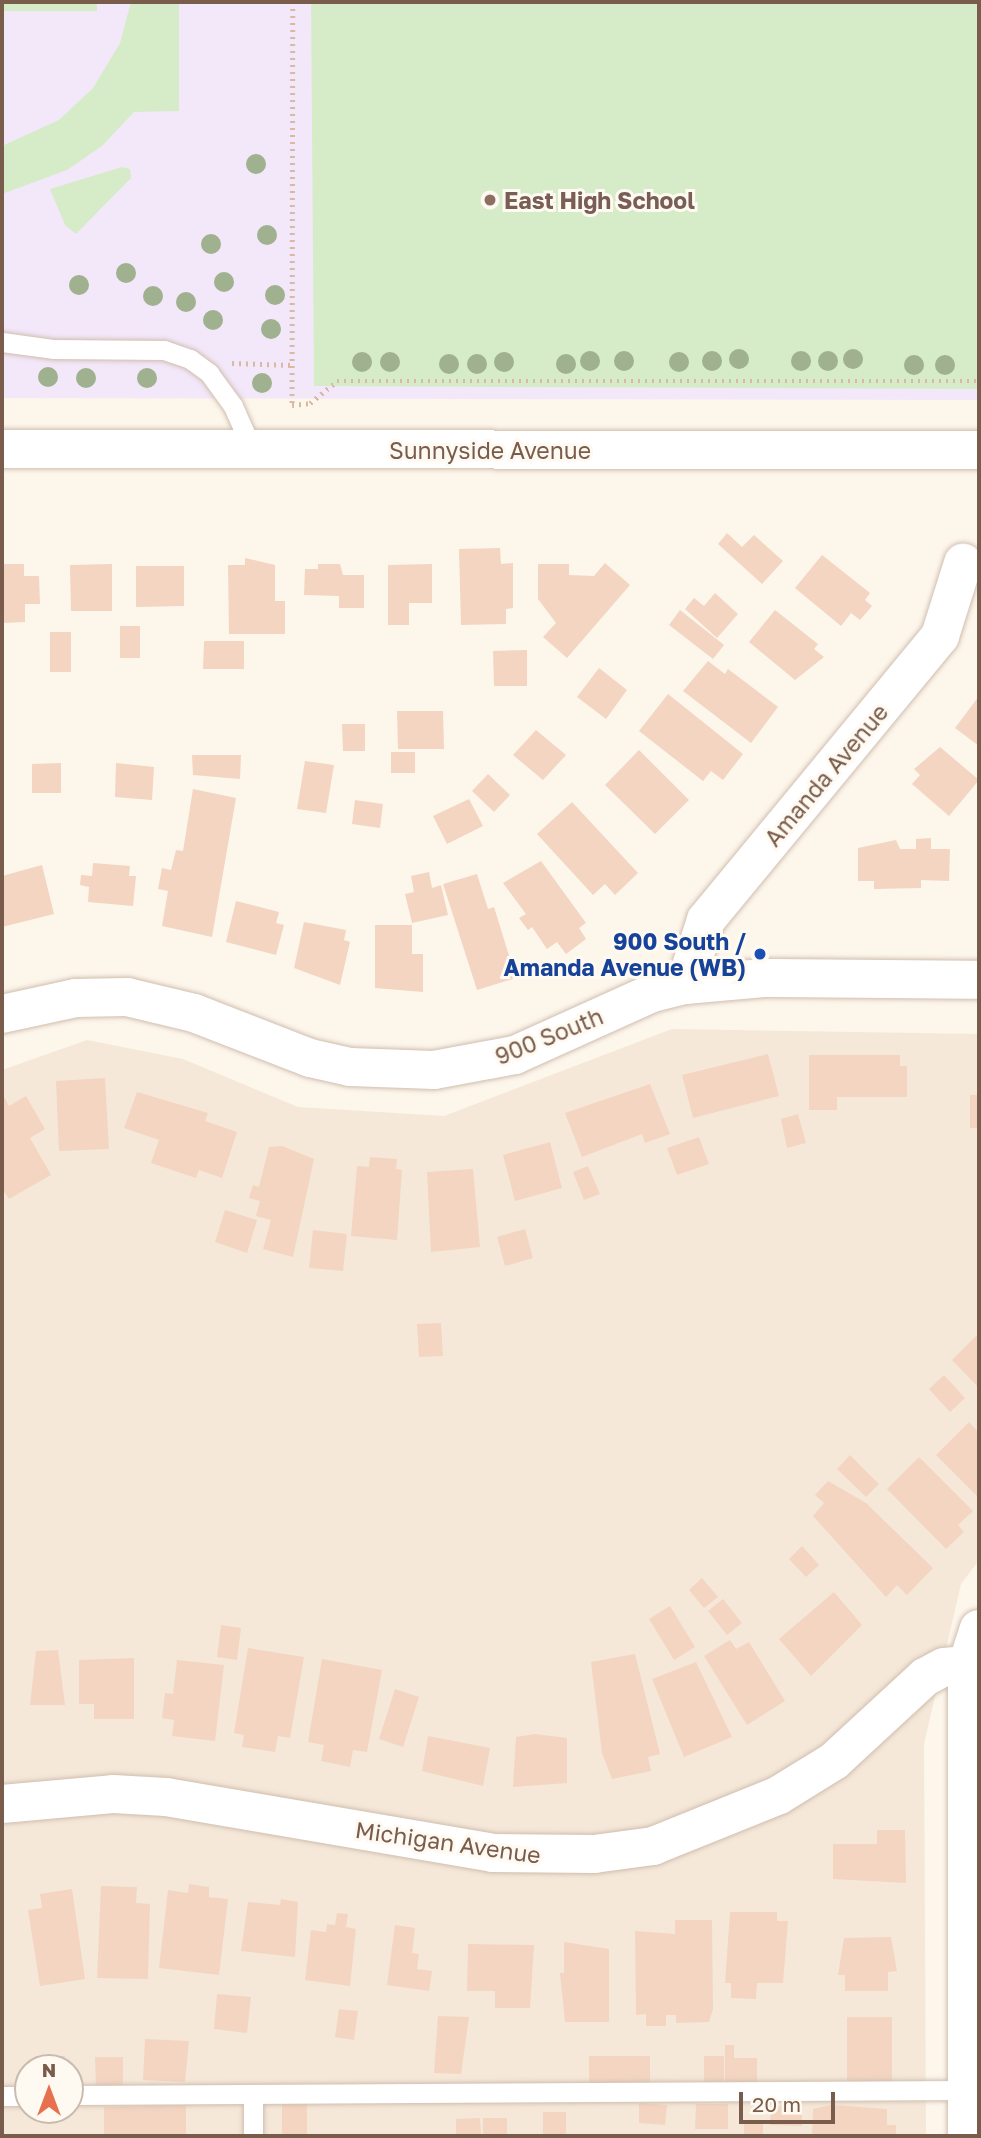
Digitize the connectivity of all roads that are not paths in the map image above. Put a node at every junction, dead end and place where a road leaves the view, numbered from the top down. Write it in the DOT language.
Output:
graph roads {
  1 [pos="2,341"];
  2 [pos="2,449"];
  3 [pos="252,449"];
  4 [pos="979,450"];
  5 [pos="963,563"];
  6 [pos="979,980"];
  7 [pos="685,985"];
  8 [pos="2,1014"];
  9 [pos="979,1629"];
  10 [pos="967,1665"];
  11 [pos="973,1798"];
  12 [pos="2,1804"];
  13 [pos="971,2075"];
  14 [pos="253,2094"];
  15 [pos="84,2095"];
  16 [pos="253,2136"];
  17 [pos="967,2136"];
  1 -- 3 [label="lane"];
  2 -- 3 [label="street, Sunnyside Avenue"];
  3 -- 4 [label="street, Sunnyside Avenue"];
  5 -- 7 [label="street, Amanda Avenue"];
  6 -- 7 [label="street, 900 South"];
  7 -- 8 [label="street, 900 South"];
  9 -- 10 [label="street"];
  10 -- 11 [label="street"];
  10 -- 12 [label="street, Michigan Avenue"];
  11 -- 13 [label="street"];
  13 -- 14 [label="lane"];
  13 -- 17 [label="street"];
  14 -- 15 [label="lane"];
  14 -- 16 [label="lane"];
}
